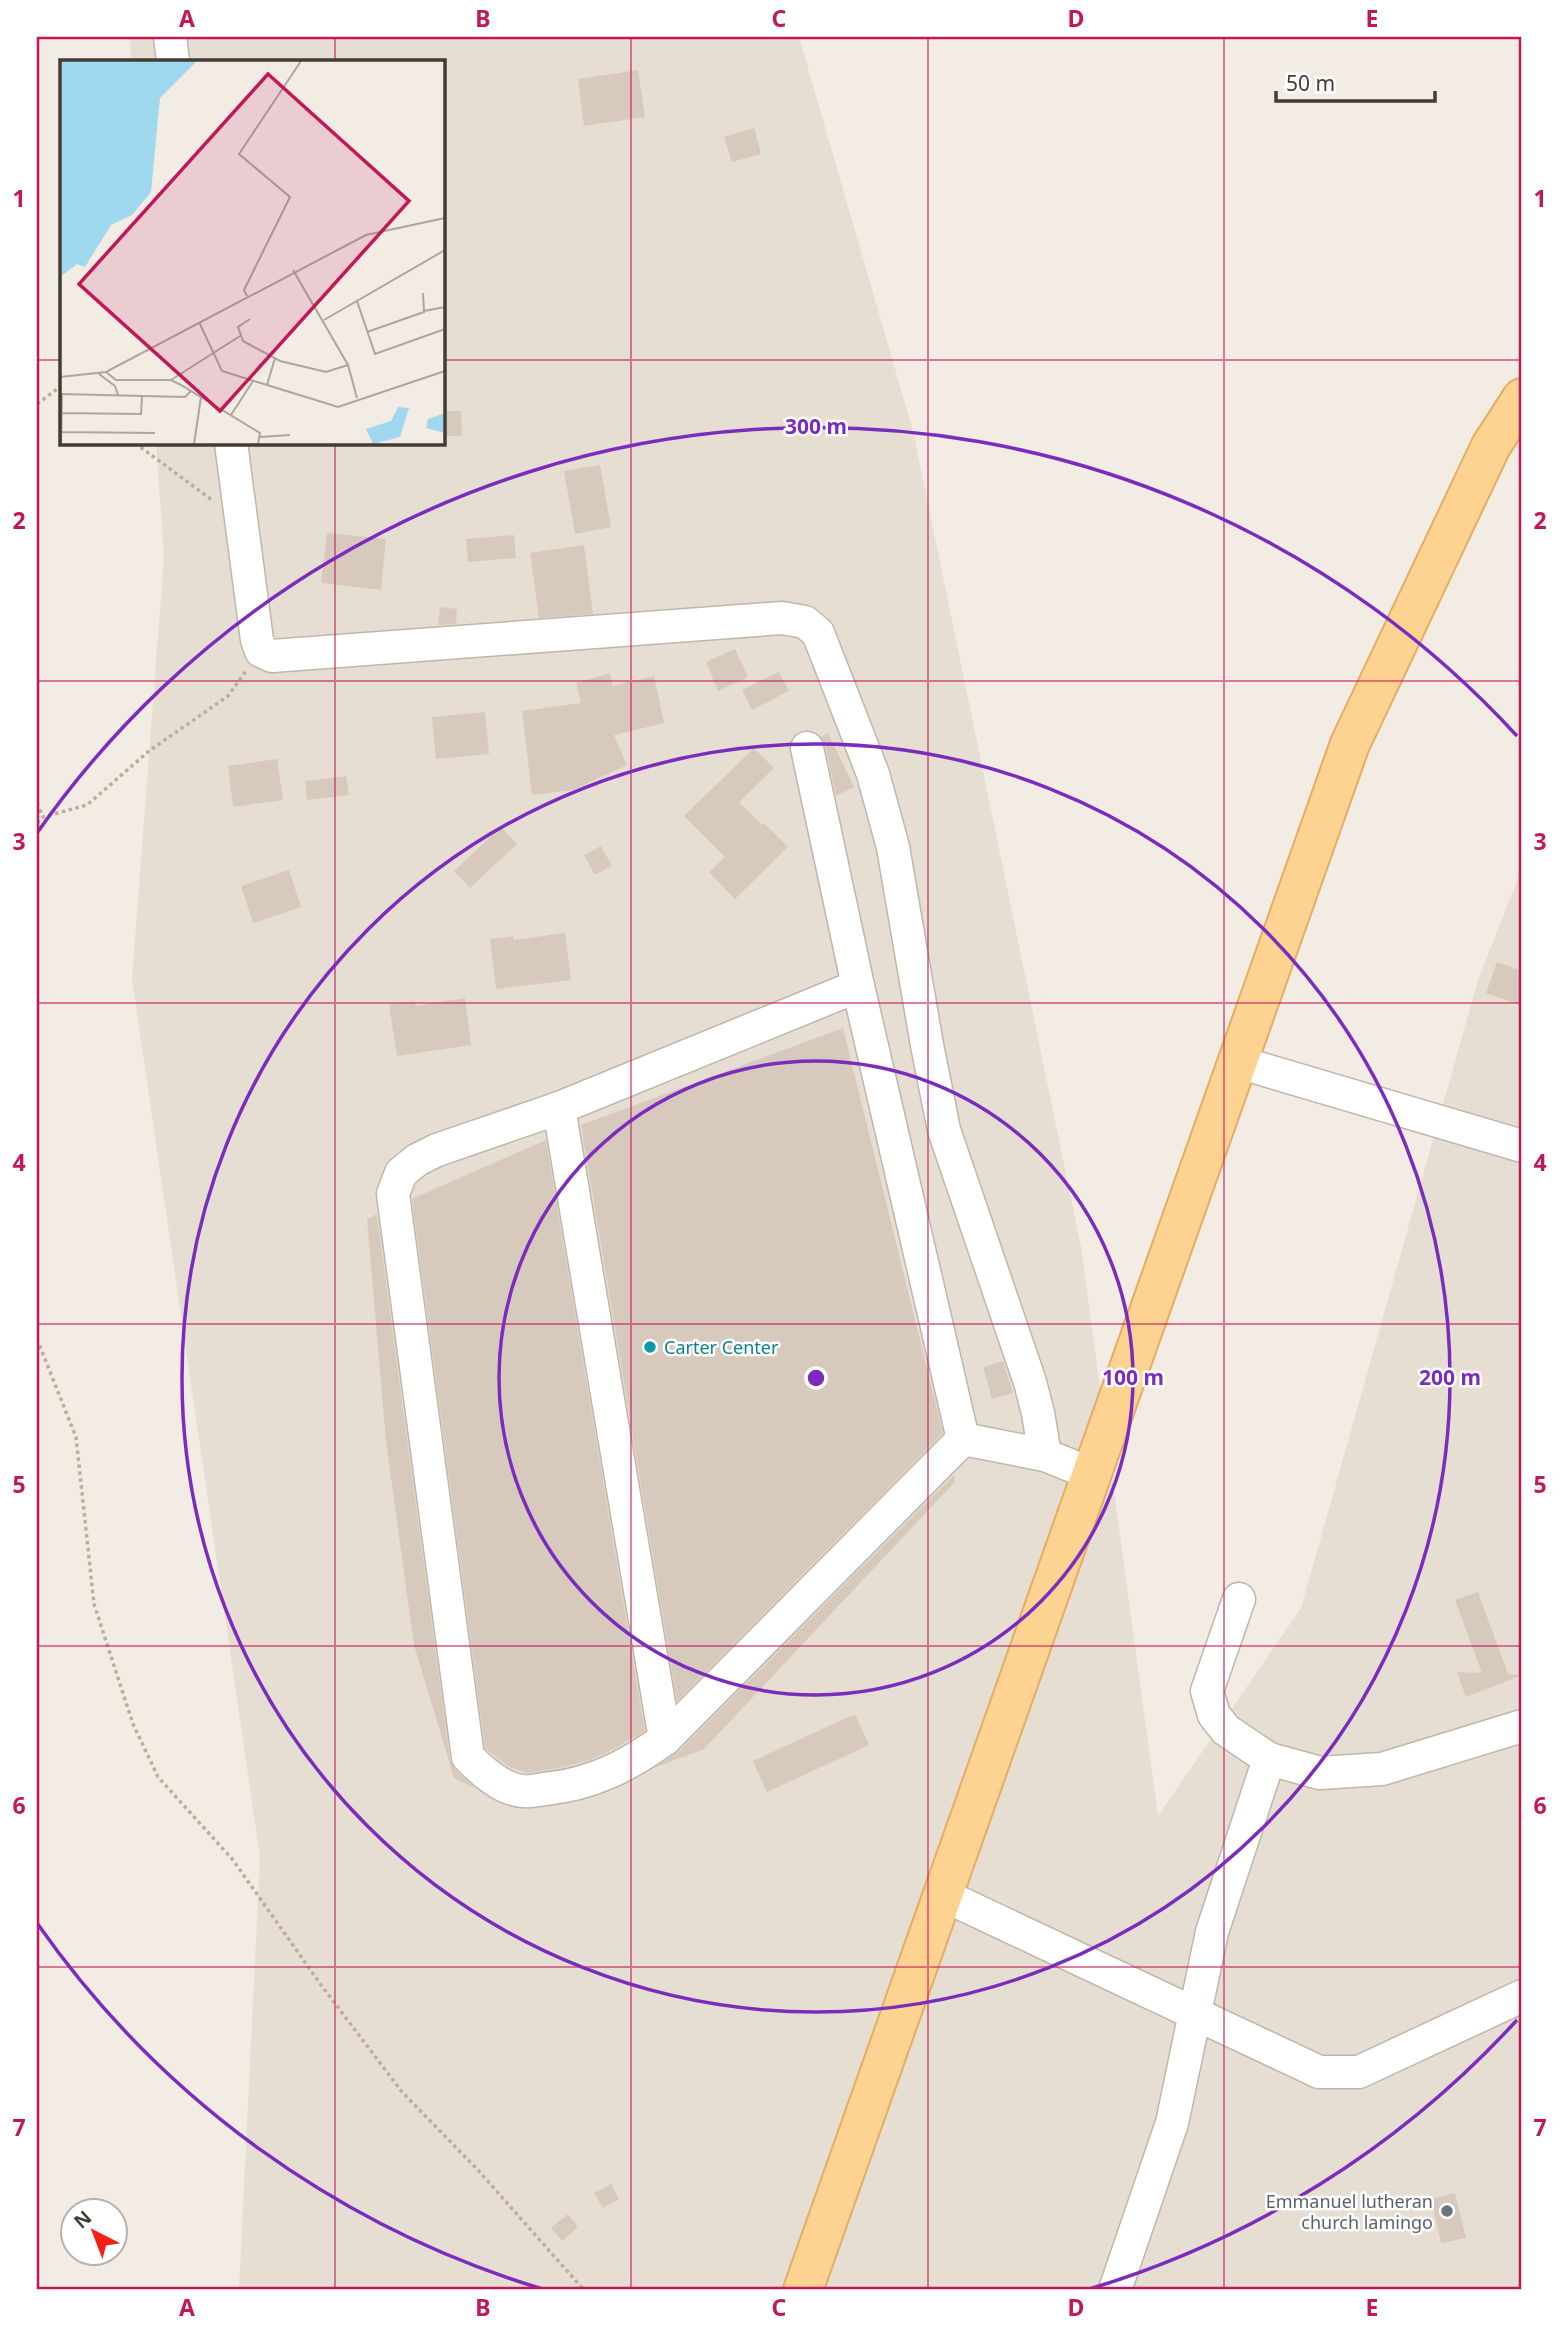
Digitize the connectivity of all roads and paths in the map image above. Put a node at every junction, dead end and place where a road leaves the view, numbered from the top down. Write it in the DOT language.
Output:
graph roads {
  1 [pos="170,37"];
  2 [pos="173,60"];
  3 [pos="60,387"];
  4 [pos="1522,398"];
  5 [pos="37,404"];
  6 [pos="136,444"];
  7 [pos="232,444"];
  8 [pos="242,523"];
  9 [pos="261,651"];
  10 [pos="807,748"];
  11 [pos="37,803"];
  12 [pos="43,817"];
  13 [pos="37,824"];
  14 [pos="858,986"];
  15 [pos="1238,1062"];
  16 [pos="559,1108"];
  17 [pos="1522,1146"];
  18 [pos="37,1339"];
  19 [pos="962,1439"];
  20 [pos="1045,1455"];
  21 [pos="1092,1474"];
  22 [pos="1239,1599"];
  23 [pos="1522,1726"];
  24 [pos="664,1740"];
  25 [pos="1269,1759"];
  26 [pos="943,1895"];
  27 [pos="1522,1996"];
  28 [pos="1195,2012"];
  29 [pos="584,2290"];
  30 [pos="803,2290"];
  31 [pos="1115,2290"];
  1 -- 2 [label="street"];
  3 -- 5 [label="path"];
  4 -- 15 [label="main road"];
  6 -- 8 [label="path"];
  7 -- 8 [label="street"];
  8 -- 9 [label="street"];
  9 -- 12 [label="path"];
  9 -- 20 [label="street"];
  10 -- 14 [label="street"];
  11 -- 12 [label="path"];
  12 -- 13 [label="path"];
  14 -- 16 [label="street"];
  14 -- 19 [label="street"];
  15 -- 17 [label="street"];
  15 -- 21 [label="main road"];
  16 -- 24 [label="street"];
  16 -- 24 [label="street"];
  18 -- 29 [label="path"];
  19 -- 20 [label="street"];
  19 -- 24 [label="street"];
  20 -- 21 [label="street"];
  21 -- 26 [label="main road"];
  22 -- 25 [label="street"];
  23 -- 25 [label="street"];
  25 -- 28 [label="street"];
  26 -- 28 [label="street"];
  26 -- 30 [label="main road"];
  27 -- 28 [label="street"];
  28 -- 31 [label="street"];
}
